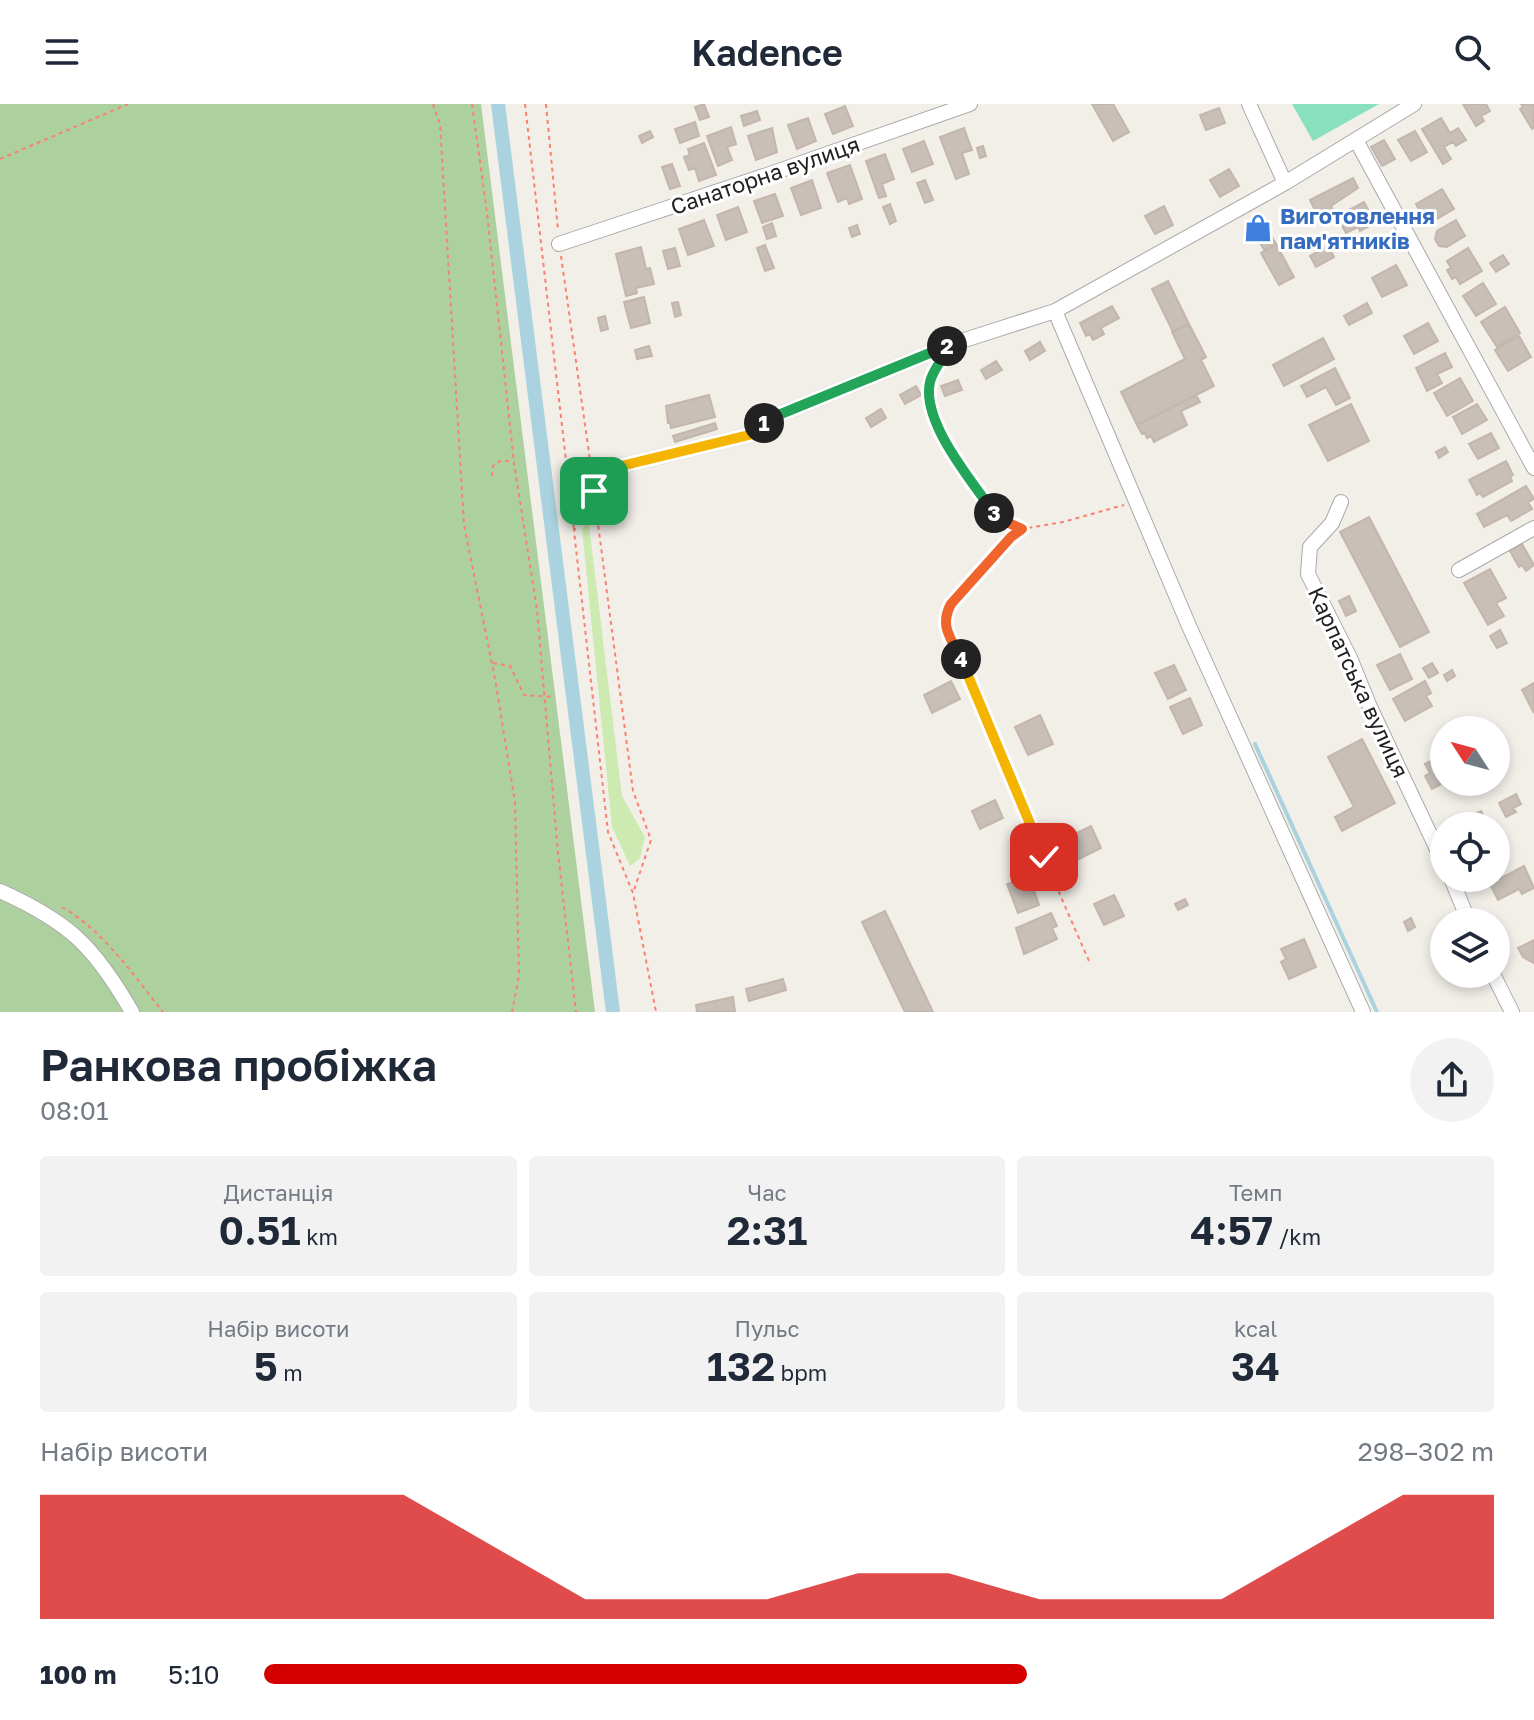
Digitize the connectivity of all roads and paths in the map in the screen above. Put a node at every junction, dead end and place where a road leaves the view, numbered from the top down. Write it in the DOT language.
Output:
graph roads {
  1 [pos="128,104"];
  2 [pos="433,104"];
  3 [pos="472,104"];
  4 [pos="525,104"];
  5 [pos="546,104"];
  6 [pos="970,104"];
  7 [pos="1249,104"];
  8 [pos="1414,104"];
  9 [pos="1356,140"];
  10 [pos="0,159"];
  11 [pos="1285,183"];
  12 [pos="559,244"];
  13 [pos="1055,311"];
  14 [pos="952,344"];
  15 [pos="514,463"];
  16 [pos="1534,468"];
  17 [pos="592,473"];
  18 [pos="492,476"];
  19 [pos="594,491"];
  20 [pos="1136,502"];
  21 [pos="1341,502"];
  22 [pos="1534,528"];
  23 [pos="1022,529"];
  24 [pos="574,531"];
  25 [pos="1459,570"];
  26 [pos="491,663"];
  27 [pos="554,697"];
  28 [pos="544,698"];
  29 [pos="1430,834"];
  30 [pos="0,891"];
  31 [pos="633,893"];
  32 [pos="1089,961"];
  33 [pos="1500,988"];
  34 [pos="132,1012"];
  35 [pos="512,1012"];
  36 [pos="576,1012"];
  37 [pos="656,1012"];
  38 [pos="1363,1012"];
  39 [pos="1512,1012"];
  1 -- 10 [label="path"];
  2 -- 26 [label="path"];
  3 -- 15 [label="path"];
  4 -- 24 [label="path"];
  5 -- 12 [label="path"];
  6 -- 12 [label="street, Санаторна вулиця"];
  7 -- 11 [label="street"];
  8 -- 9 [label="street"];
  9 -- 11 [label="street"];
  9 -- 16 [label="street"];
  11 -- 13 [label="street"];
  12 -- 17 [label="path"];
  13 -- 14 [label="street"];
  13 -- 20 [label="street"];
  14 -- 17 [label="street"];
  14 -- 23 [label="path"];
  15 -- 18 [label="path"];
  15 -- 28 [label="path"];
  17 -- 19 [label="path"];
  19 -- 24 [label="path"];
  19 -- 31 [label="path"];
  20 -- 23 [label="path"];
  20 -- 38 [label="street"];
  21 -- 29 [label="street, Карпатська вулиця"];
  22 -- 25 [label="street"];
  23 -- 32 [label="path"];
  24 -- 31 [label="path"];
  26 -- 28 [label="path"];
  26 -- 35 [label="path"];
  27 -- 28 [label="path"];
  28 -- 36 [label="path"];
  30 -- 34 [label="street"];
  31 -- 37 [label="path"];
  33 -- 39 [label="street"];
}
